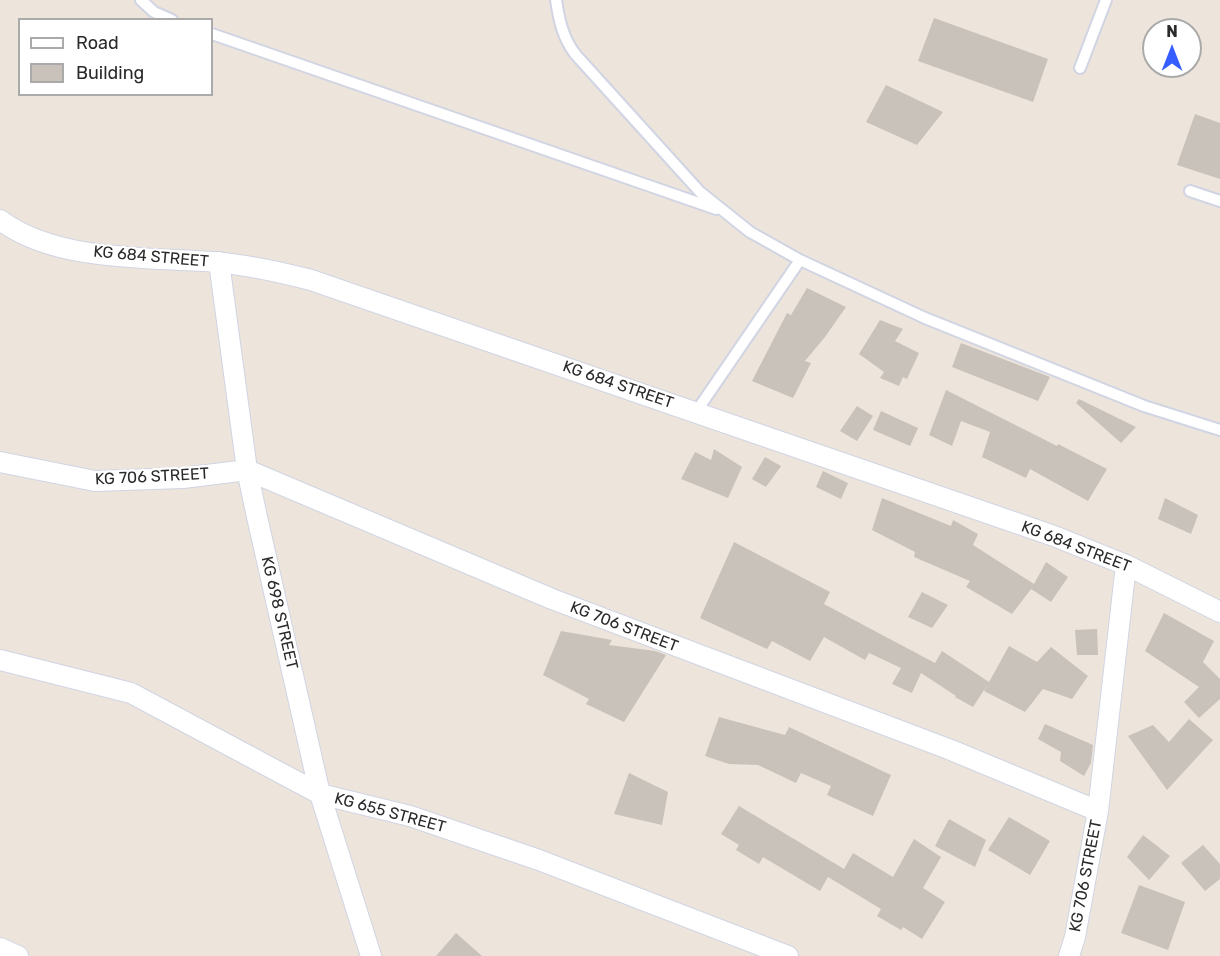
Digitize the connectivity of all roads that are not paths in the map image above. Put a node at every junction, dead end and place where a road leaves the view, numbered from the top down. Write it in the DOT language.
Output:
graph roads {
  1 [pos="141,0"];
  2 [pos="556,0"];
  3 [pos="1106,0"];
  4 [pos="168,18"];
  5 [pos="213,34"];
  6 [pos="1080,68"];
  7 [pos="1190,190"];
  8 [pos="1220,201"];
  9 [pos="722,211"];
  10 [pos="0,220"];
  11 [pos="800,260"];
  12 [pos="219,262"];
  13 [pos="696,412"];
  14 [pos="1220,430"];
  15 [pos="0,462"];
  16 [pos="247,470"];
  17 [pos="1126,566"];
  18 [pos="1220,612"];
  19 [pos="0,660"];
  20 [pos="320,794"];
  21 [pos="1098,811"];
  22 [pos="370,956"];
  23 [pos="788,956"];
  24 [pos="1069,956"];
  1 -- 4 [label="lane"];
  2 -- 9 [label="lane"];
  3 -- 6 [label="lane"];
  5 -- 9 [label="lane"];
  7 -- 8 [label="lane"];
  9 -- 11 [label="lane"];
  10 -- 12 [label="street, KG 684 STREET"];
  11 -- 13 [label="lane"];
  11 -- 14 [label="lane"];
  12 -- 13 [label="street, KG 684 STREET"];
  12 -- 16 [label="street, KG 698 STREET"];
  13 -- 17 [label="street, KG 684 STREET"];
  15 -- 16 [label="street, KG 706 STREET"];
  16 -- 20 [label="street, KG 698 STREET"];
  16 -- 21 [label="street, KG 706 STREET"];
  17 -- 18 [label="street, KG 684 STREET"];
  17 -- 21 [label="street"];
  19 -- 20 [label="street, KG 655 STREET"];
  20 -- 22 [label="street, KG 698 STREET"];
  20 -- 23 [label="street, KG 655 STREET"];
  21 -- 24 [label="street, KG 706 STREET"];
}
